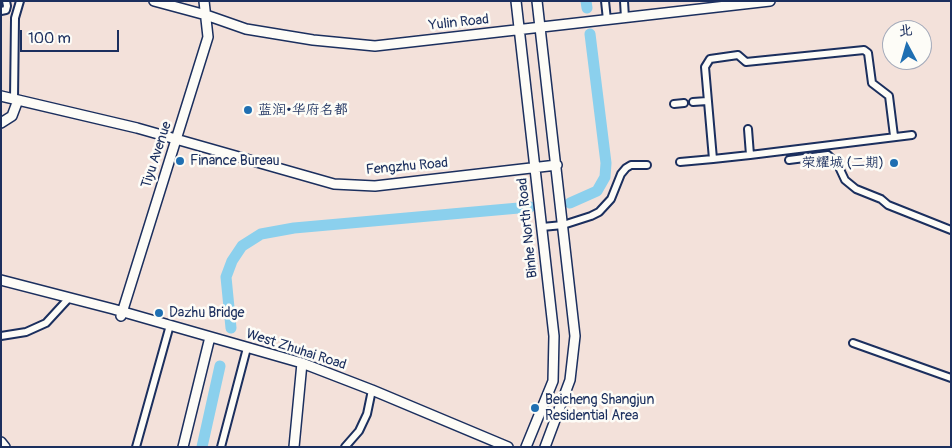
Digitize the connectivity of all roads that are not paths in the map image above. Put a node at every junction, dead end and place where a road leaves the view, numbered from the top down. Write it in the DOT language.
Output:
graph roads {
  1 [pos="6,1"];
  2 [pos="20,1"];
  3 [pos="154,1"];
  4 [pos="204,1"];
  5 [pos="516,1"];
  6 [pos="537,1"];
  7 [pos="605,1"];
  8 [pos="624,1"];
  9 [pos="770,1"];
  10 [pos="3,11"];
  11 [pos="206,15"];
  12 [pos="16,18"];
  13 [pos="625,18"];
  14 [pos="606,20"];
  15 [pos="540,28"];
  16 [pos="520,30"];
  17 [pos="1,96"];
  18 [pos="16,99"];
  19 [pos="707,100"];
  20 [pos="693,102"];
  21 [pos="684,103"];
  22 [pos="674,104"];
  23 [pos="1,123"];
  24 [pos="748,129"];
  25 [pos="912,134"];
  26 [pos="894,136"];
  27 [pos="176,139"];
  28 [pos="750,155"];
  29 [pos="713,159"];
  30 [pos="790,160"];
  31 [pos="680,162"];
  32 [pos="557,165"];
  33 [pos="647,165"];
  34 [pos="535,168"];
  35 [pos="562,223"];
  36 [pos="541,225"];
  37 [pos="951,230"];
  38 [pos="1,280"];
  39 [pos="1,284"];
  40 [pos="68,300"];
  41 [pos="121,314"];
  42 [pos="169,327"];
  43 [pos="1,336"];
  44 [pos="210,339"];
  45 [pos="853,343"];
  46 [pos="246,350"];
  47 [pos="301,365"];
  48 [pos="951,378"];
  49 [pos="371,392"];
  50 [pos="1,442"];
  51 [pos="5,447"];
  52 [pos="136,447"];
  53 [pos="183,447"];
  54 [pos="221,447"];
  55 [pos="294,447"];
  56 [pos="345,447"];
  57 [pos="497,447"];
  58 [pos="508,447"];
  59 [pos="526,447"];
  60 [pos="545,447"];
  1 -- 10 [label="street"];
  2 -- 12 [label="street"];
  3 -- 11 [label="street, Yulin Road"];
  4 -- 11 [label="street, Tiyu Avenue"];
  5 -- 16 [label="street, Binhe North Road"];
  6 -- 15 [label="street"];
  7 -- 14 [label="street"];
  8 -- 13 [label="street"];
  9 -- 13 [label="street, Yulin Road"];
  10 -- 12 [label="street"];
  11 -- 16 [label="street, Yulin Road"];
  11 -- 27 [label="street, Tiyu Avenue"];
  12 -- 18 [label="street"];
  13 -- 14 [label="street, Yulin Road"];
  14 -- 15 [label="street, Yulin Road"];
  15 -- 16 [label="street, Yulin Road"];
  15 -- 32 [label="street"];
  16 -- 34 [label="street, Binhe North Road"];
  17 -- 18 [label="street, Fengzhu Road"];
  18 -- 23 [label="street"];
  18 -- 27 [label="street, Fengzhu Road"];
  19 -- 20 [label="street"];
  19 -- 26 [label="street"];
  19 -- 29 [label="street"];
  21 -- 22 [label="street"];
  24 -- 28 [label="street"];
  25 -- 26 [label="street"];
  26 -- 28 [label="street"];
  27 -- 34 [label="street, Fengzhu Road"];
  27 -- 41 [label="street, Tiyu Avenue"];
  28 -- 29 [label="street"];
  29 -- 31 [label="street"];
  30 -- 37 [label="street"];
  32 -- 34 [label="street, Fengzhu Road"];
  32 -- 35 [label="street"];
  33 -- 35 [label="street"];
  34 -- 36 [label="street, Binhe North Road"];
  35 -- 36 [label="street"];
  35 -- 60 [label="street"];
  36 -- 59 [label="street, Binhe North Road"];
  38 -- 40 [label="street, West Zhuhai Road"];
  39 -- 40 [label="street, West Zhuhai Road"];
  40 -- 41 [label="street, West Zhuhai Road"];
  40 -- 43 [label="street"];
  41 -- 42 [label="street, West Zhuhai Road"];
  42 -- 44 [label="street, West Zhuhai Road"];
  42 -- 52 [label="street"];
  44 -- 46 [label="street, West Zhuhai Road"];
  44 -- 53 [label="street"];
  45 -- 48 [label="street"];
  46 -- 47 [label="street, West Zhuhai Road"];
  46 -- 54 [label="street"];
  47 -- 49 [label="street, West Zhuhai Road"];
  47 -- 55 [label="street"];
  49 -- 56 [label="street"];
  49 -- 57 [label="street, West Zhuhai Road"];
  49 -- 58 [label="street, West Zhuhai Road"];
  50 -- 51 [label="street"];
}
